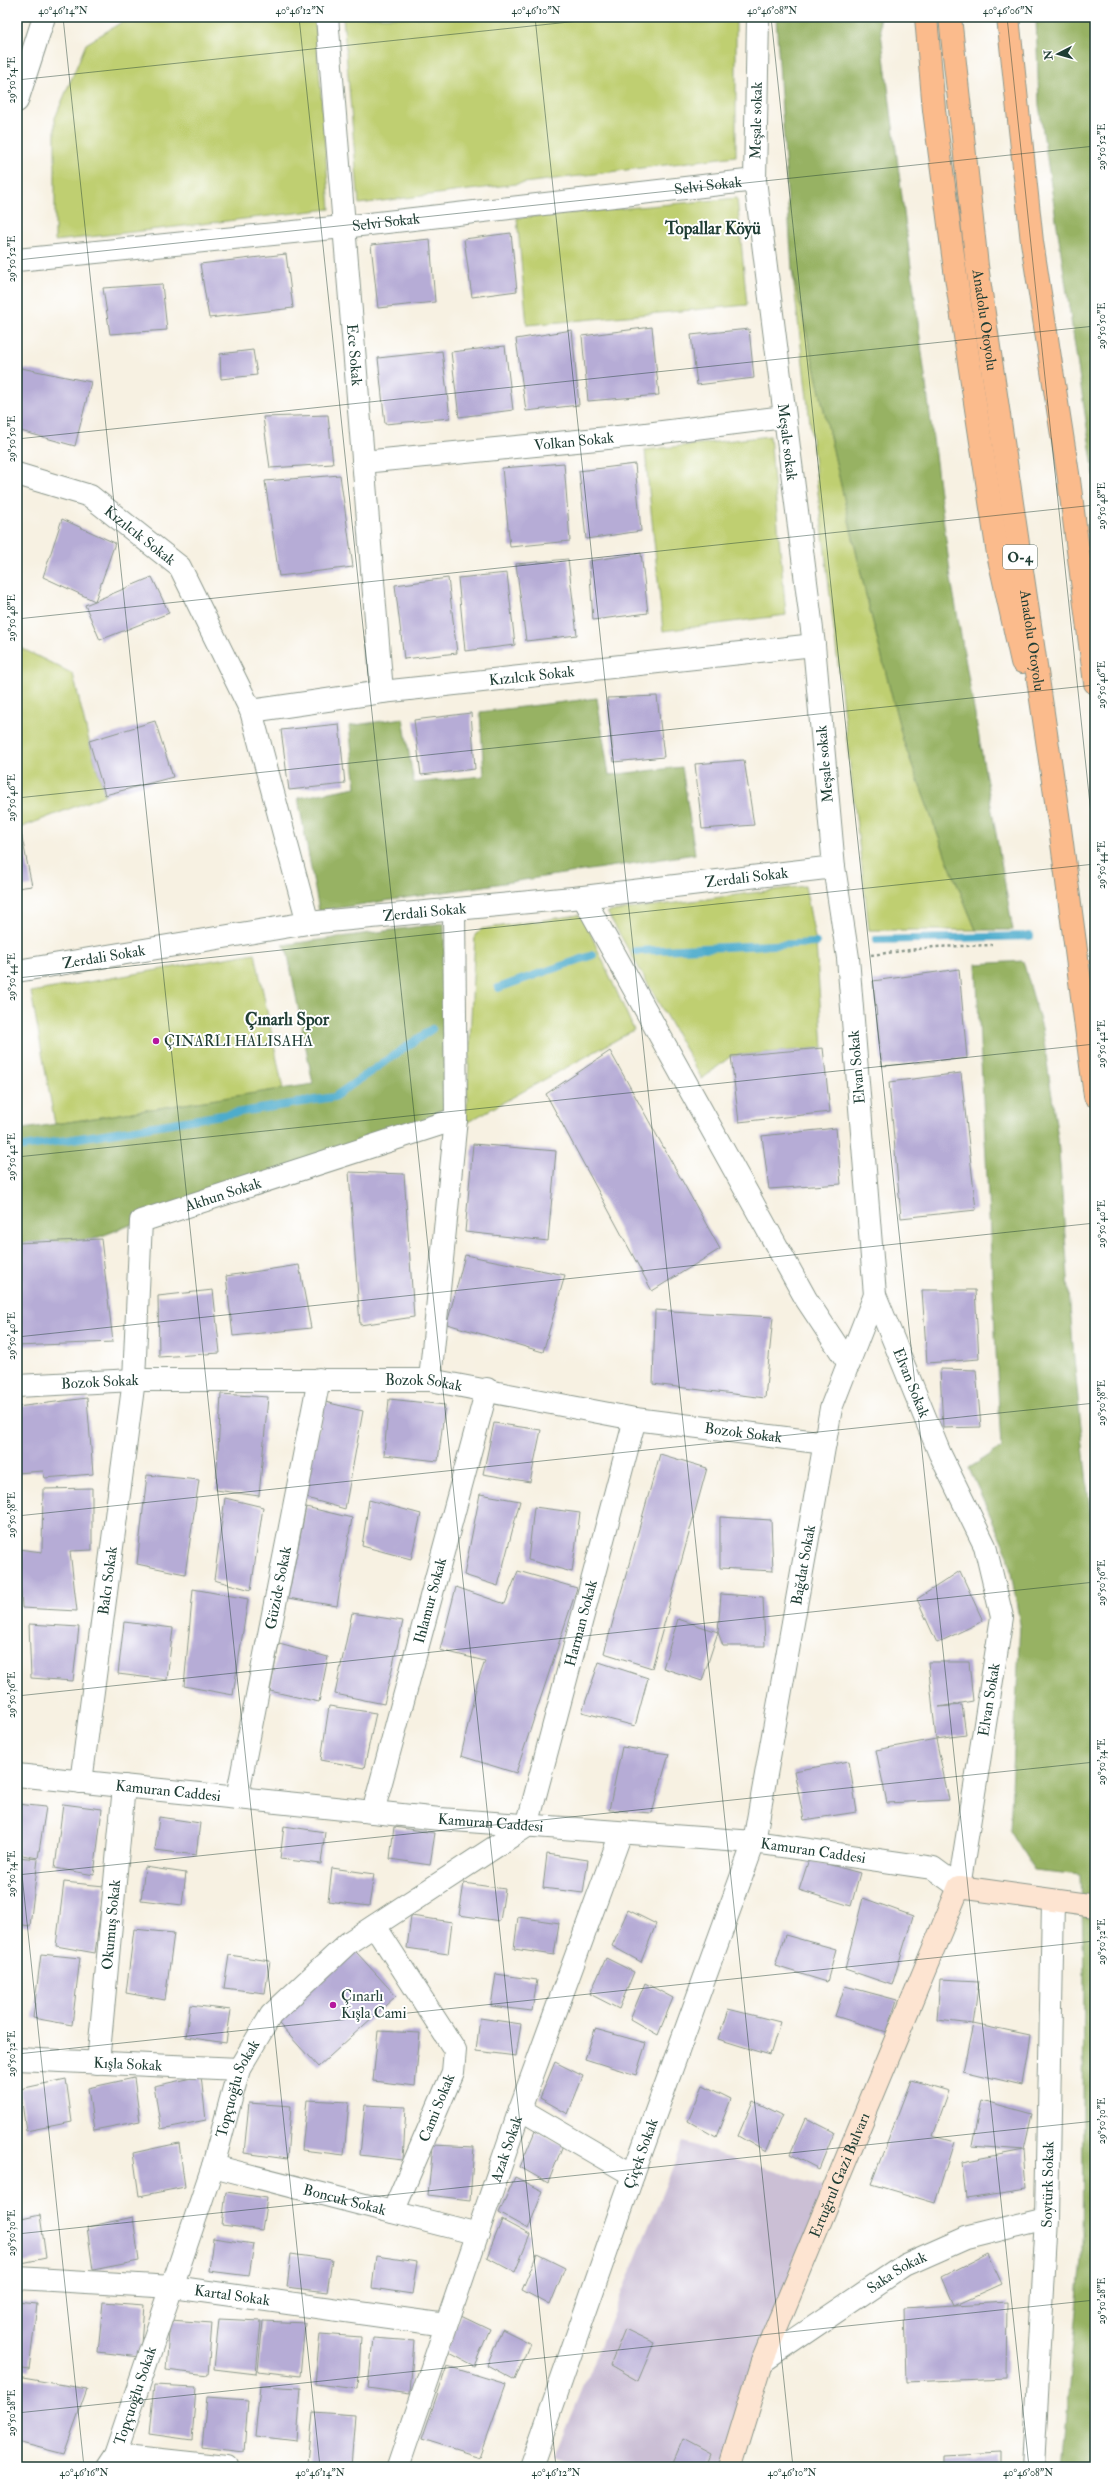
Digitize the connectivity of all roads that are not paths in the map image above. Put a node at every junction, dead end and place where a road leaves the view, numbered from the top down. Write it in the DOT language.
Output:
graph roads {
  1 [pos="44,17"];
  2 [pos="327,17"];
  3 [pos="758,17"];
  4 [pos="926,17"];
  5 [pos="950,17"];
  6 [pos="1008,17"];
  7 [pos="1017,17"];
  8 [pos="17,101"];
  9 [pos="1016,107"];
  10 [pos="755,180"];
  11 [pos="343,227"];
  12 [pos="17,260"];
  13 [pos="784,417"];
  14 [pos="363,462"];
  15 [pos="17,474"];
  16 [pos="814,645"];
  17 [pos="1095,683"];
  18 [pos="382,692"];
  19 [pos="251,712"];
  20 [pos="1060,828"];
  21 [pos="834,867"];
  22 [pos="583,897"];
  23 [pos="454,910"];
  24 [pos="308,923"];
  25 [pos="17,971"];
  26 [pos="1095,1096"];
  27 [pos="456,1119"];
  28 [pos="875,1295"];
  29 [pos="848,1364"];
  30 [pos="319,1379"];
  31 [pos="134,1380"];
  32 [pos="430,1380"];
  33 [pos="17,1386"];
  34 [pos="487,1389"];
  35 [pos="635,1419"];
  36 [pos="825,1443"];
  37 [pos="17,1775"];
  38 [pos="81,1782"];
  39 [pos="124,1786"];
  40 [pos="237,1798"];
  41 [pos="372,1812"];
  42 [pos="527,1826"];
  43 [pos="621,1833"];
  44 [pos="754,1842"];
  45 [pos="959,1887"];
  46 [pos="1053,1901"];
  47 [pos="1095,1906"];
  48 [pos="375,1926"];
  49 [pos="17,2059"];
  50 [pos="98,2063"];
  51 [pos="239,2069"];
  52 [pos="520,2109"];
  53 [pos="212,2166"];
  54 [pos="633,2175"];
  55 [pos="393,2212"];
  56 [pos="1047,2218"];
  57 [pos="478,2234"];
  58 [pos="17,2278"];
  59 [pos="172,2287"];
  60 [pos="446,2325"];
  61 [pos="762,2362"];
  62 [pos="111,2461"];
  63 [pos="227,2467"];
  64 [pos="398,2467"];
  65 [pos="531,2467"];
  66 [pos="730,2467"];
  67 [pos="1033,2467"];
  1 -- 8 [label="street"];
  2 -- 11 [label="street, Ece Sokak"];
  3 -- 10 [label="street, Meşale sokak"];
  4 -- 20 [label="highway"];
  5 -- 20 [label="highway, Anadolu Otoyolu / O-4"];
  6 -- 9 [label="highway"];
  7 -- 9 [label="highway"];
  9 -- 17 [label="highway"];
  10 -- 11 [label="street, Selvi Sokak"];
  10 -- 13 [label="street, Meşale sokak"];
  11 -- 12 [label="street, Selvi Sokak"];
  11 -- 14 [label="street, Ece Sokak"];
  13 -- 14 [label="street, Volkan Sokak"];
  13 -- 16 [label="street, Meşale sokak"];
  14 -- 18 [label="street, Ece Sokak"];
  15 -- 19 [label="street, Kızılcık Sokak"];
  16 -- 18 [label="street, Kızılcık Sokak"];
  16 -- 21 [label="street, Meşale sokak"];
  18 -- 19 [label="street, Kızılcık Sokak"];
  19 -- 24 [label="street, Kızılcık Sokak"];
  20 -- 26 [label="highway, Anadolu Otoyolu / O-4"];
  21 -- 22 [label="street, Zerdali Sokak"];
  21 -- 28 [label="street, Elvan Sokak"];
  22 -- 23 [label="street, Zerdali Sokak"];
  22 -- 29 [label="street"];
  23 -- 24 [label="street, Zerdali Sokak"];
  23 -- 27 [label="street"];
  24 -- 25 [label="street, Zerdali Sokak"];
  27 -- 31 [label="street, Akhun Sokak"];
  27 -- 32 [label="street"];
  28 -- 29 [label="street, Bağdat Sokak"];
  28 -- 45 [label="street, Elvan Sokak"];
  29 -- 36 [label="street, Bağdat Sokak"];
  30 -- 31 [label="street, Bozok Sokak"];
  30 -- 32 [label="street, Bozok Sokak"];
  30 -- 40 [label="street, Güzide Sokak"];
  31 -- 33 [label="street, Bozok Sokak"];
  31 -- 38 [label="street, Balcı Sokak"];
  32 -- 34 [label="street, Bozok Sokak"];
  34 -- 35 [label="street, Bozok Sokak"];
  34 -- 41 [label="street, Ihlamur Sokak"];
  35 -- 36 [label="street, Bozok Sokak"];
  35 -- 42 [label="street, Harman Sokak"];
  36 -- 44 [label="street, Bağdat Sokak"];
  37 -- 38 [label="street, Kamuran Caddesi"];
  38 -- 39 [label="street, Kamuran Caddesi"];
  39 -- 40 [label="street, Kamuran Caddesi"];
  39 -- 50 [label="street, Okumuş Sokak"];
  40 -- 41 [label="street, Kamuran Caddesi"];
  41 -- 42 [label="street, Kamuran Caddesi"];
  42 -- 43 [label="street, Kamuran Caddesi"];
  42 -- 48 [label="street, Topçuoğlu Sokak"];
  43 -- 44 [label="street, Kamuran Caddesi"];
  43 -- 52 [label="street, Azak Sokak"];
  44 -- 45 [label="street, Kamuran Caddesi"];
  44 -- 54 [label="street, Çiçek Sokak"];
  45 -- 46 [label="main road"];
  45 -- 61 [label="main road, Ertuğrul Gazi Bulvarı"];
  46 -- 47 [label="main road"];
  46 -- 56 [label="street, Soytürk Sokak"];
  48 -- 51 [label="street, Topçuoğlu Sokak"];
  48 -- 55 [label="street, Cami Sokak"];
  49 -- 50 [label="street, Kışla Sokak"];
  50 -- 51 [label="street, Kışla Sokak"];
  51 -- 53 [label="street, Topçuoğlu Sokak"];
  52 -- 54 [label="street"];
  52 -- 57 [label="street, Azak Sokak"];
  53 -- 55 [label="street, Boncuk Sokak"];
  53 -- 59 [label="street, Topçuoğlu Sokak"];
  54 -- 65 [label="street, Çiçek Sokak"];
  55 -- 57 [label="street, Boncuk Sokak"];
  56 -- 61 [label="street, Saka Sokak"];
  56 -- 67 [label="street, Soytürk Sokak"];
  57 -- 60 [label="street, Azak Sokak"];
  58 -- 59 [label="street, Kartal Sokak"];
  59 -- 60 [label="street, Kartal Sokak"];
  59 -- 62 [label="street, Topçuoğlu Sokak"];
  60 -- 64 [label="street, Azak Sokak"];
  61 -- 66 [label="main road, Ertuğrul Gazi Bulvarı"];
  62 -- 63 [label="street"];
}
